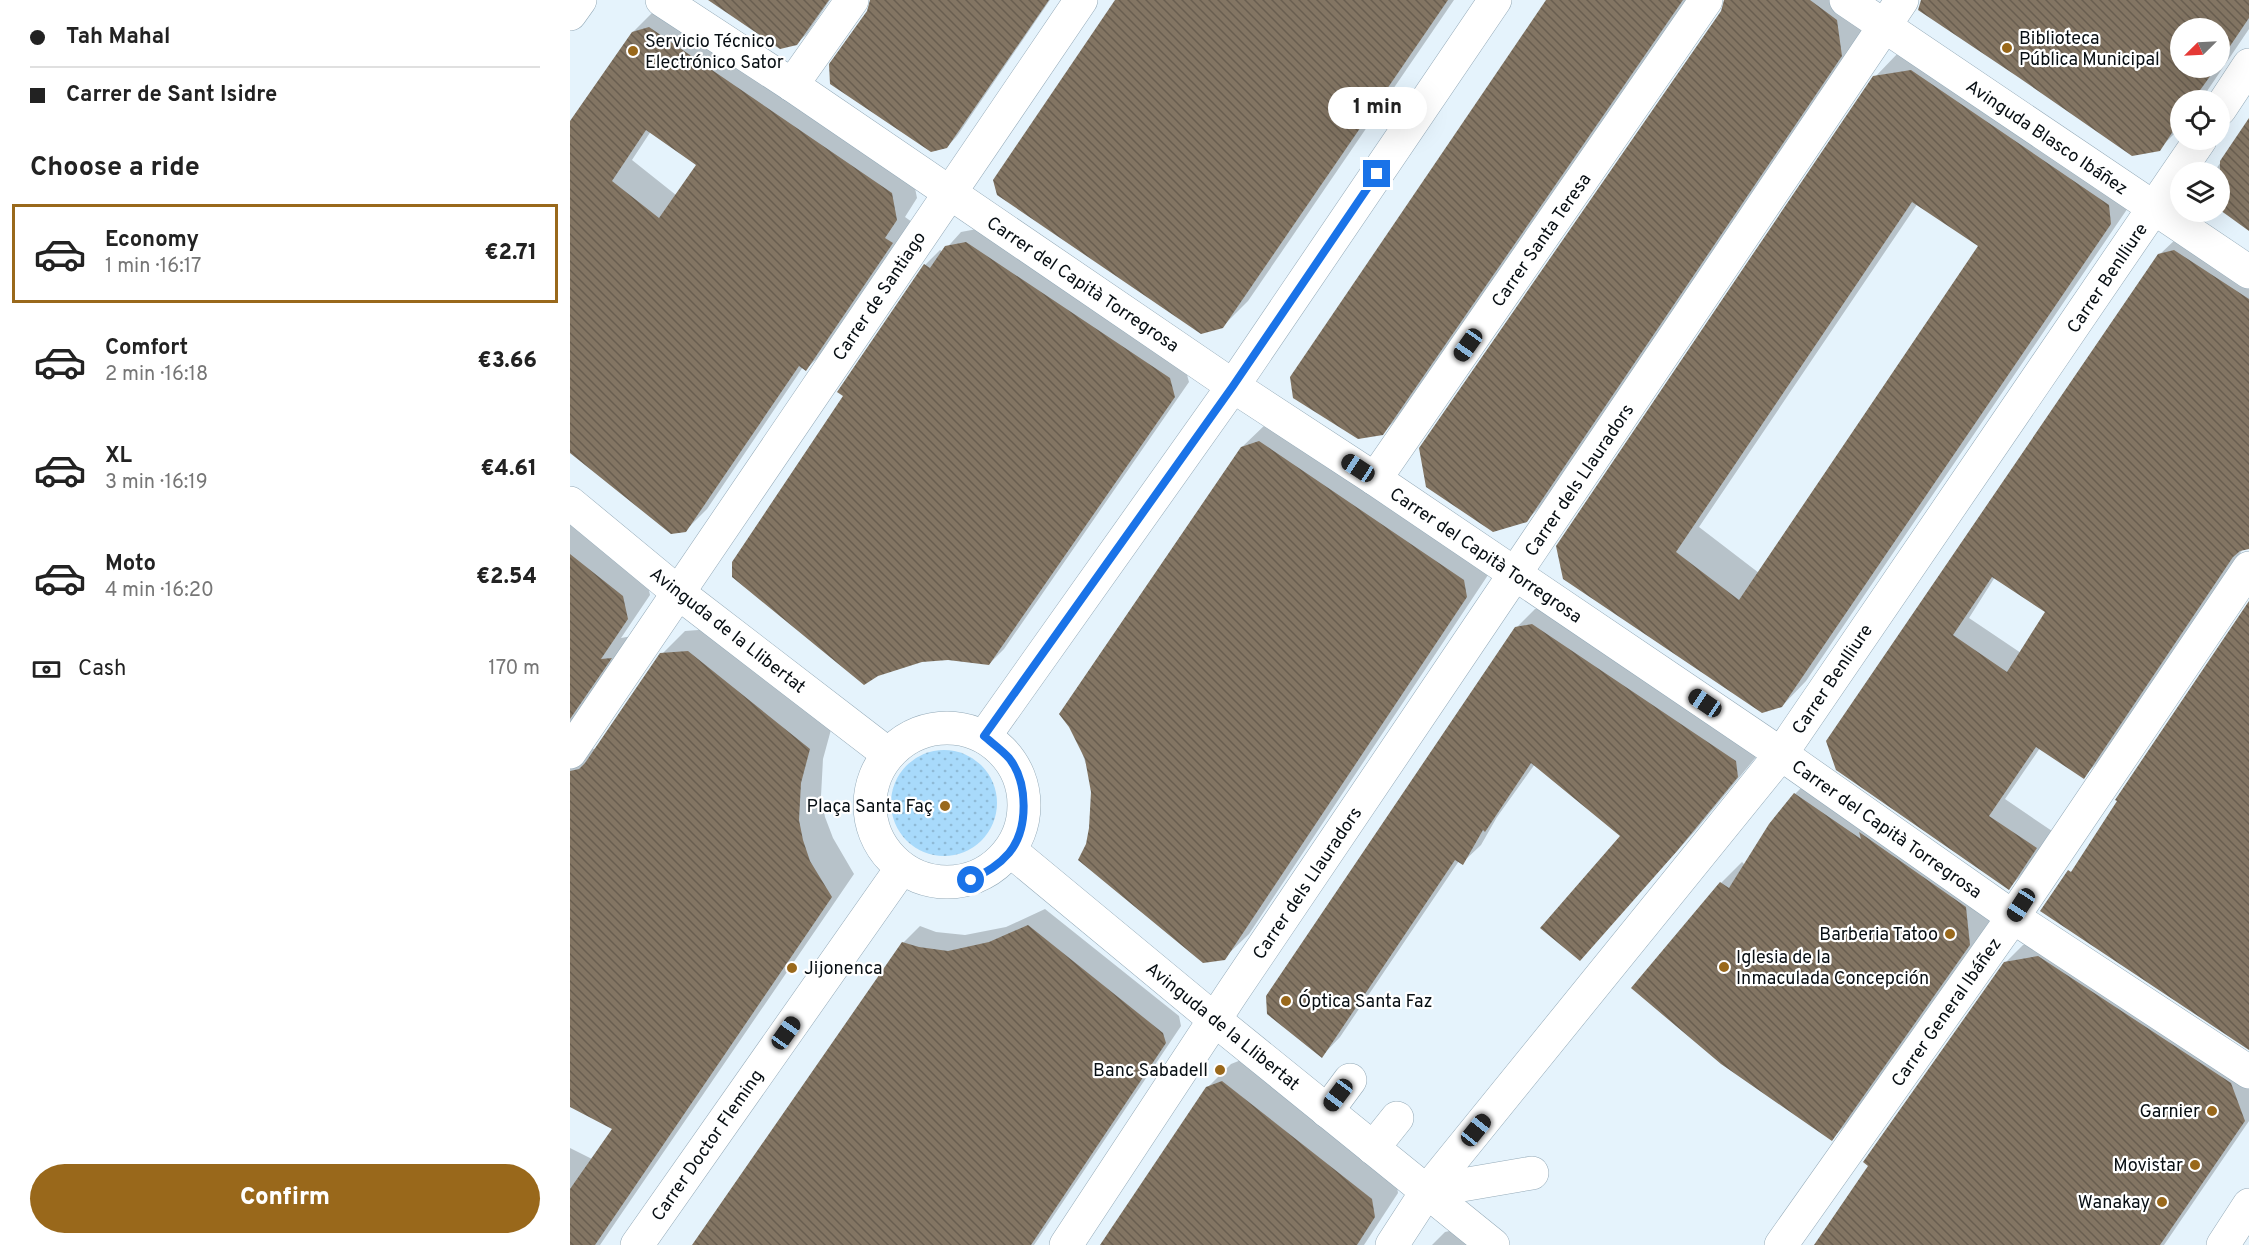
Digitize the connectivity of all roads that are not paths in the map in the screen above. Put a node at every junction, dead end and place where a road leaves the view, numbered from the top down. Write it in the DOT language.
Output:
graph roads {
  1 [pos="580,0"];
  2 [pos="662,0"];
  3 [pos="852,0"];
  4 [pos="1081,0"];
  5 [pos="1495,0"];
  6 [pos="1706,0"];
  7 [pos="1846,0"];
  8 [pos="1902,0"];
  9 [pos="570,14"];
  10 [pos="1885,27"];
  11 [pos="2249,65"];
  12 [pos="792,85"];
  13 [pos="2230,94"];
  14 [pos="2193,150"];
  15 [pos="948,192"];
  16 [pos="2154,210"];
  17 [pos="2249,272"];
  18 [pos="1233,386"];
  19 [pos="1375,479"];
  20 [pos="570,503"];
  21 [pos="2249,568"];
  22 [pos="1515,574"];
  23 [pos="680,594"];
  24 [pos="984,736"];
  25 [pos="570,752"];
  26 [pos="888,754"];
  27 [pos="1781,754"];
  28 [pos="1011,851"];
  29 [pos="901,869"];
  30 [pos="2013,917"];
  31 [pos="1215,1020"];
  32 [pos="2249,1072"];
  33 [pos="1350,1080"];
  34 [pos="1327,1111"];
  35 [pos="1397,1118"];
  36 [pos="1373,1148"];
  37 [pos="1532,1173"];
  38 [pos="1427,1191"];
  39 [pos="2249,1205"];
  40 [pos="637,1245"];
  41 [pos="1066,1245"];
  42 [pos="1392,1245"];
  43 [pos="1494,1245"];
  44 [pos="1781,1245"];
  45 [pos="2223,1245"];
  1 -- 9 [label="street"];
  2 -- 12 [label="street, Carrer del Capità Torregrosa"];
  3 -- 12 [label="street"];
  4 -- 15 [label="street, Carrer de Santiago"];
  5 -- 18 [label="street"];
  6 -- 19 [label="street, Carrer Santa Teresa"];
  7 -- 10 [label="street, Avinguda Blasco Ibáñez"];
  8 -- 10 [label="street, Carrer dels Llauradors"];
  10 -- 16 [label="street, Avinguda Blasco Ibáñez"];
  10 -- 22 [label="street, Carrer dels Llauradors"];
  11 -- 13 [label="street"];
  12 -- 15 [label="street, Carrer del Capità Torregrosa"];
  14 -- 16 [label="street, Carrer Benlliure"];
  15 -- 18 [label="street, Carrer del Capità Torregrosa"];
  15 -- 23 [label="street, Carrer de Santiago"];
  16 -- 17 [label="street, Avinguda Blasco Ibáñez"];
  16 -- 27 [label="street, Carrer Benlliure"];
  18 -- 19 [label="street, Carrer del Capità Torregrosa"];
  18 -- 24 [label="street"];
  19 -- 22 [label="street, Carrer del Capità Torregrosa"];
  20 -- 23 [label="street, Avinguda de la Llibertat"];
  21 -- 30 [label="street, Carrer General Ibáñez"];
  22 -- 27 [label="street, Carrer del Capità Torregrosa"];
  22 -- 31 [label="street, Carrer dels Llauradors"];
  23 -- 25 [label="street, Carrer de Santiago"];
  23 -- 26 [label="street, Avinguda de la Llibertat"];
  24 -- 26 [label="street"];
  24 -- 28 [label="street"];
  26 -- 29 [label="street"];
  27 -- 30 [label="street, Carrer del Capità Torregrosa"];
  27 -- 38 [label="street, Carrer Benlliure"];
  28 -- 29 [label="street"];
  28 -- 31 [label="street, Avinguda de la Llibertat"];
  29 -- 40 [label="street, Carrer Doctor Fleming"];
  30 -- 32 [label="street, Carrer del Capità Torregrosa"];
  30 -- 44 [label="street, Carrer General Ibáñez"];
  31 -- 34 [label="street, Avinguda de la Llibertat"];
  31 -- 41 [label="street, Carrer dels Llauradors"];
  33 -- 34 [label="street"];
  34 -- 36 [label="street, Avinguda de la Llibertat"];
  35 -- 36 [label="street"];
  36 -- 38 [label="street, Avinguda de la Llibertat"];
  37 -- 38 [label="street"];
  38 -- 42 [label="street, Carrer Benlliure"];
  38 -- 43 [label="street, Avinguda de la Llibertat"];
  39 -- 45 [label="street"];
}
